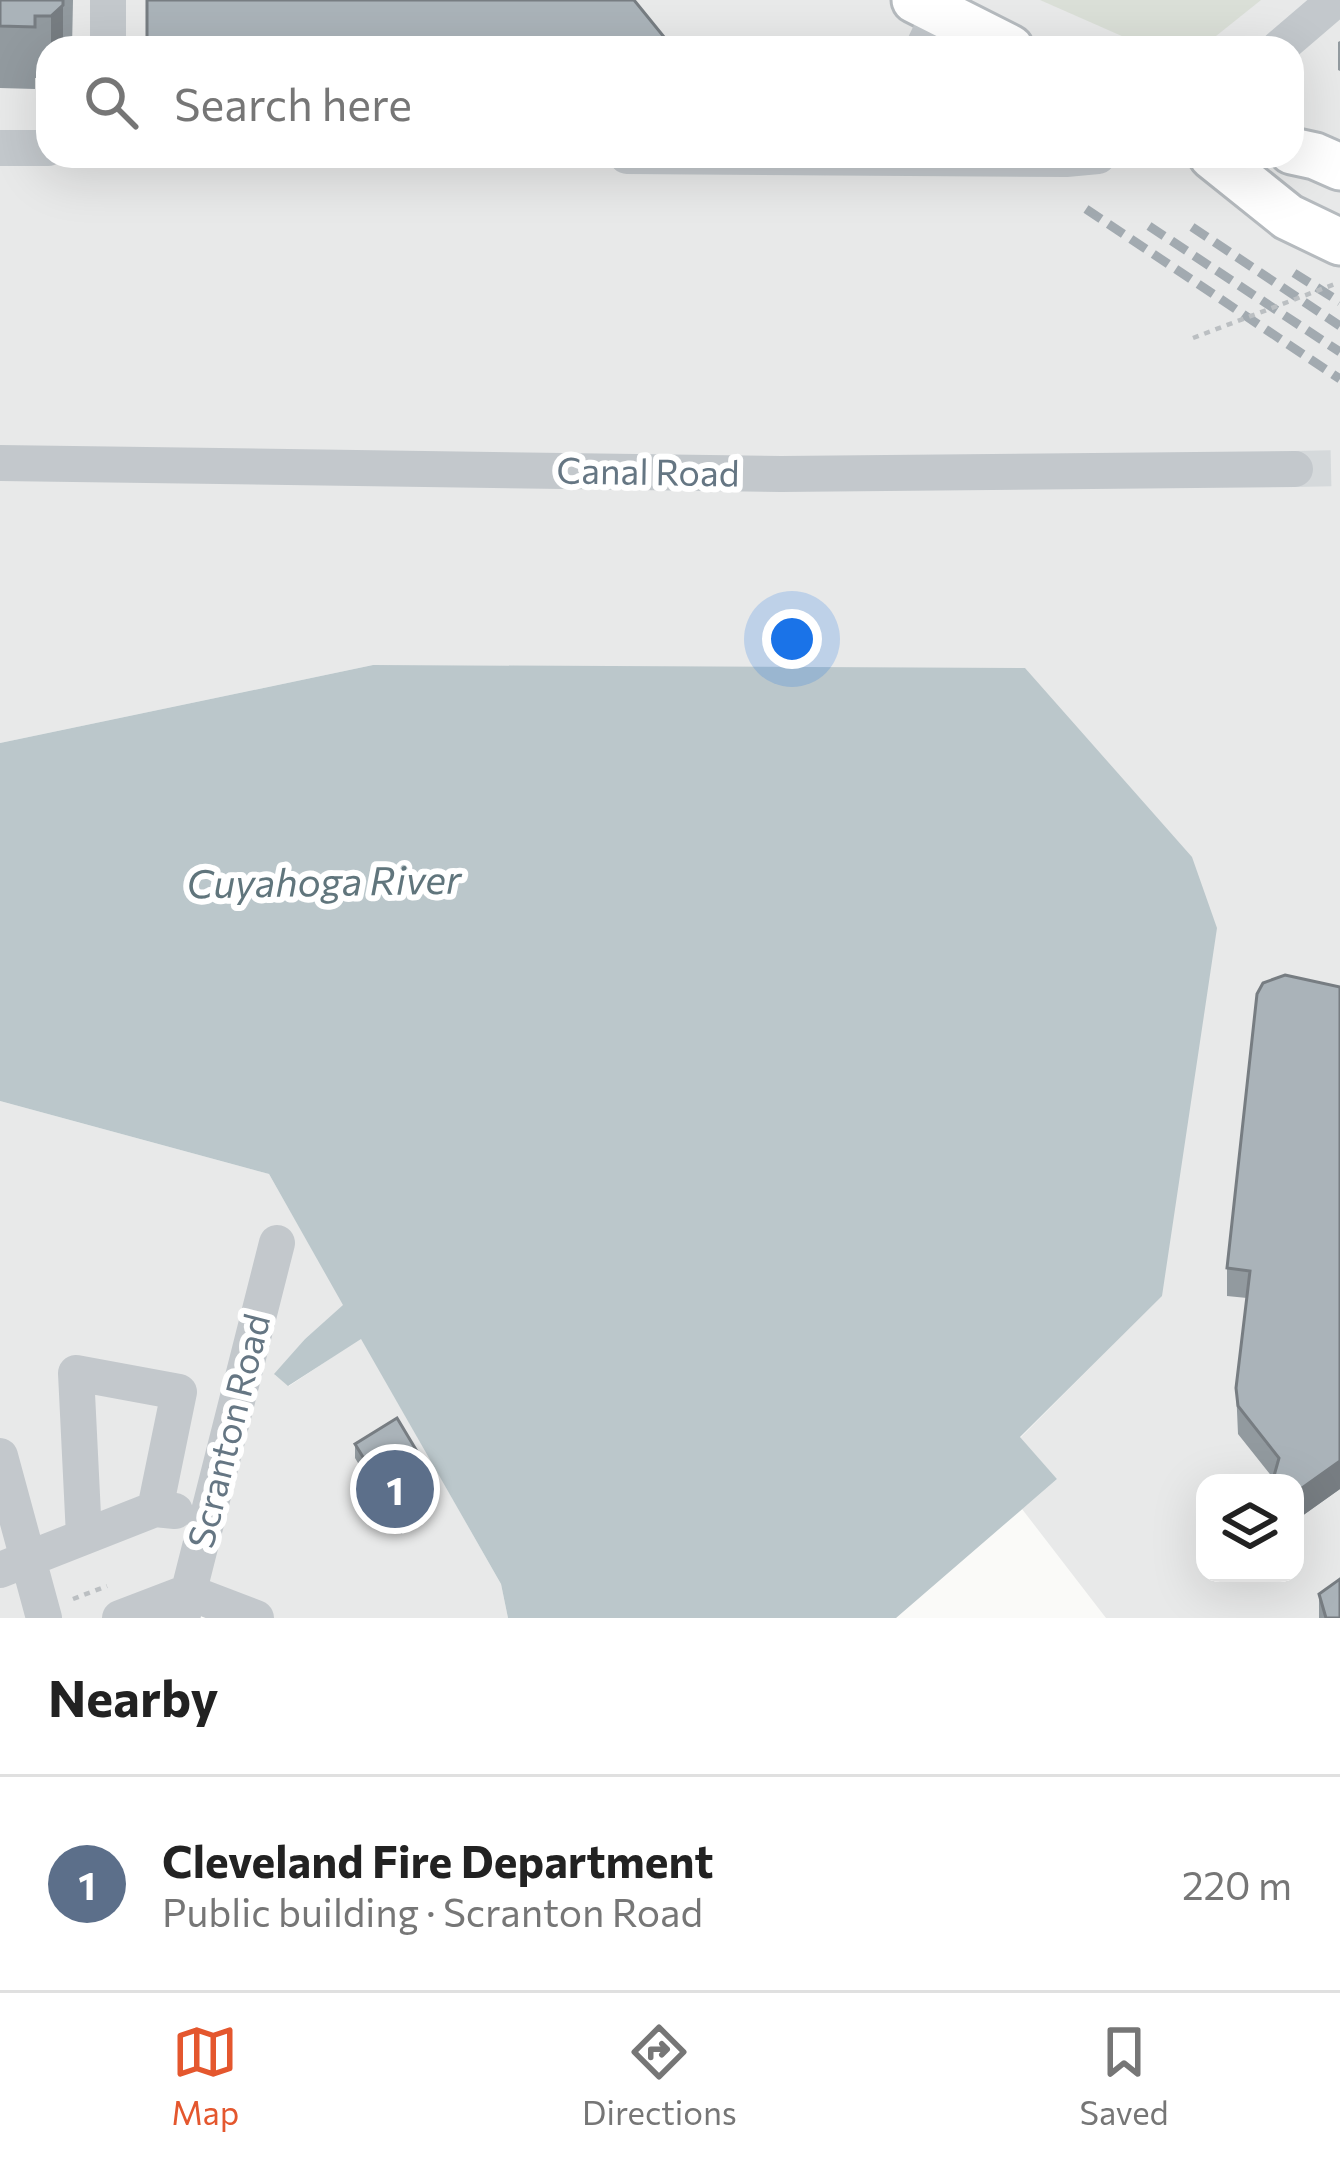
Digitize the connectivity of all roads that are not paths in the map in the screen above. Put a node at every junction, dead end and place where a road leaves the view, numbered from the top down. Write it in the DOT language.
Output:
graph roads {
  1 [pos="108,0"];
  2 [pos="1335,0"];
  3 [pos="926,20"];
  4 [pos="108,36"];
  5 [pos="974,36"];
  6 [pos="1293,36"];
  7 [pos="0,148"];
  8 [pos="36,148"];
  9 [pos="1304,153"];
  10 [pos="1340,167"];
  11 [pos="1227,168"];
  12 [pos="1338,263"];
  13 [pos="0,463"];
  14 [pos="1295,469"];
  15 [pos="278,1244"];
  16 [pos="0,1456"];
  17 [pos="155,1509"];
  18 [pos="208,1514"];
  19 [pos="84,1536"];
  20 [pos="14,1565"];
  21 [pos="116,1601"];
  22 [pos="185,1605"];
  23 [pos="43,1614"];
  24 [pos="256,1618"];
  1 -- 4 [label="street"];
  2 -- 6 [label="street"];
  3 -- 5 [label="main road"];
  7 -- 8 [label="street"];
  9 -- 10 [label="main road"];
  11 -- 12 [label="main road"];
  13 -- 14 [label="street, Canal Road"];
  15 -- 18 [label="street, Scranton Road"];
  16 -- 20 [label="street"];
  17 -- 18 [label="street"];
  17 -- 19 [label="street"];
  17 -- 19 [label="street"];
  18 -- 22 [label="street, Scranton Road"];
  19 -- 20 [label="street"];
  20 -- 23 [label="street"];
  21 -- 22 [label="street"];
  22 -- 24 [label="street"];
}
